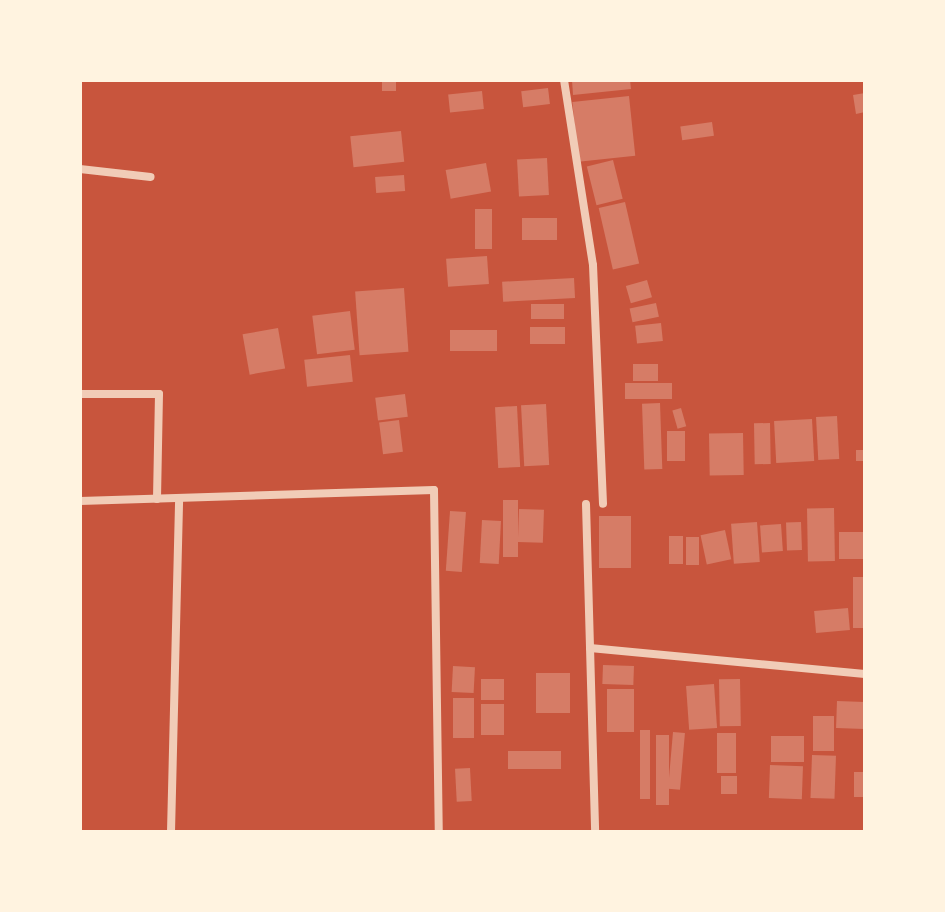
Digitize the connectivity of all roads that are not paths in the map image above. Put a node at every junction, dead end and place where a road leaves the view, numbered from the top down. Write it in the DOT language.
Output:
graph roads {
  1 [pos="564,80"];
  2 [pos="80,169"];
  3 [pos="151,177"];
  4 [pos="80,394"];
  5 [pos="179,498"];
  6 [pos="157,499"];
  7 [pos="80,501"];
  8 [pos="586,504"];
  9 [pos="603,504"];
  10 [pos="590,648"];
  11 [pos="865,674"];
  12 [pos="171,832"];
  13 [pos="439,832"];
  14 [pos="595,832"];
  1 -- 9 [label="street"];
  2 -- 3 [label="street"];
  4 -- 6 [label="street"];
  5 -- 6 [label="street"];
  5 -- 12 [label="street"];
  5 -- 13 [label="street"];
  6 -- 7 [label="street"];
  8 -- 10 [label="street"];
  10 -- 11 [label="street"];
  10 -- 14 [label="street"];
}
